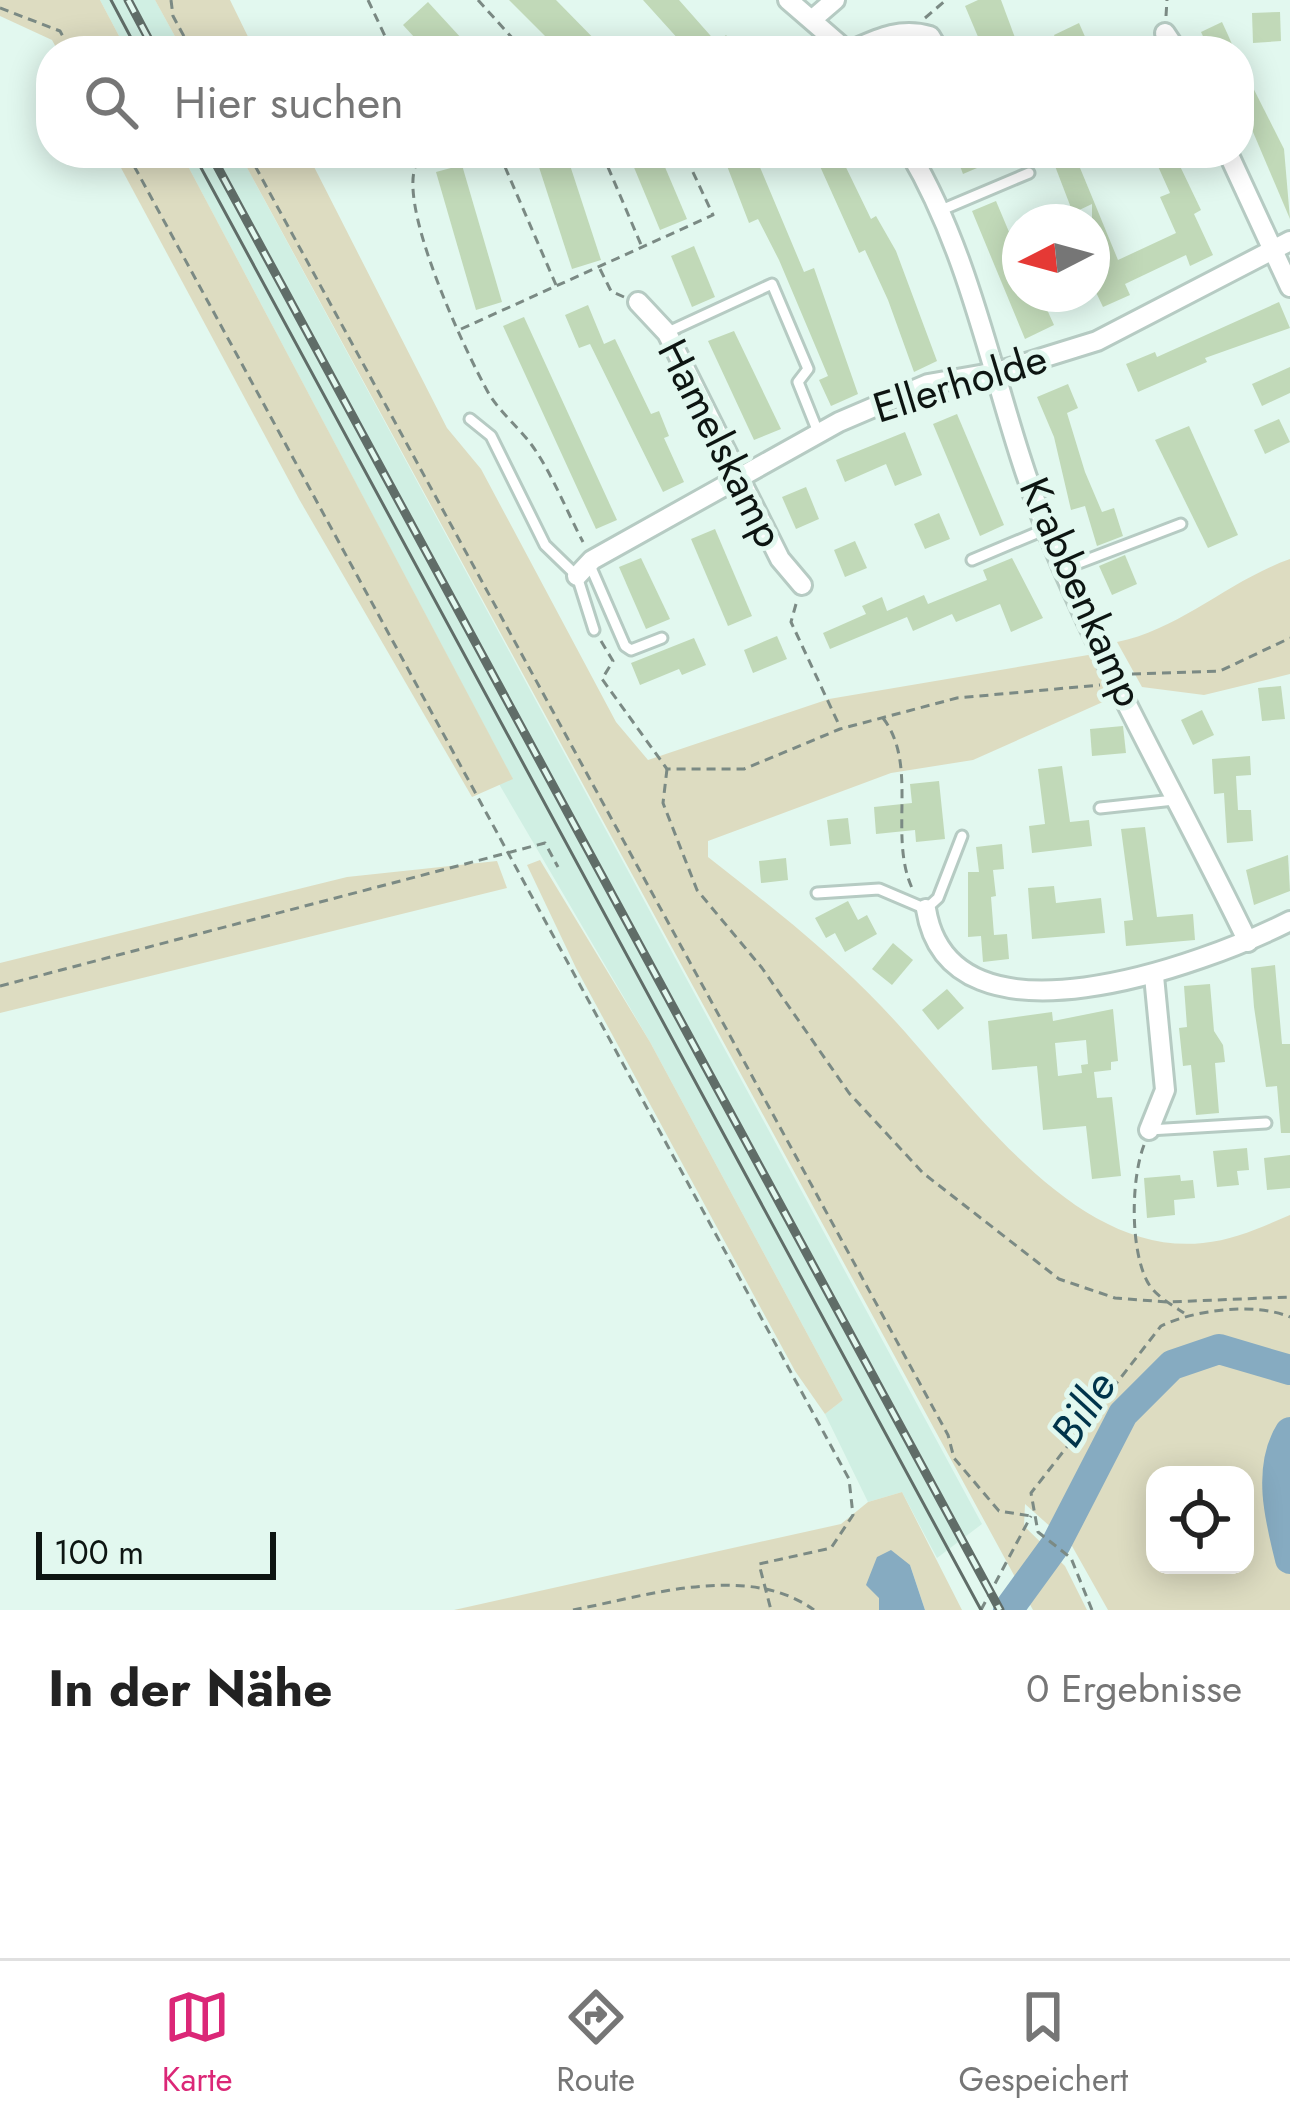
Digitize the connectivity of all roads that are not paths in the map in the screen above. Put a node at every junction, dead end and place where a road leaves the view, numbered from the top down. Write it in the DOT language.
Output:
graph roads {
  1 [pos="788,0"];
  2 [pos="835,0"];
  3 [pos="814,18"];
  4 [pos="1165,33"];
  5 [pos="833,36"];
  6 [pos="884,36"];
  7 [pos="930,36"];
  8 [pos="1167,36"];
  9 [pos="922,168"];
  10 [pos="1237,168"];
  11 [pos="1029,173"];
  12 [pos="939,211"];
  13 [pos="1281,246"];
  14 [pos="1290,287"];
  15 [pos="638,302"];
  16 [pos="667,333"];
  17 [pos="997,372"];
  18 [pos="470,418"];
  19 [pos="818,432"];
  20 [pos="739,481"];
  21 [pos="1181,524"];
  22 [pos="1046,530"];
  23 [pos="972,560"];
  24 [pos="586,566"];
  25 [pos="1063,569"];
  26 [pos="802,585"];
  27 [pos="594,630"];
  28 [pos="662,638"];
  29 [pos="1179,800"];
  30 [pos="1100,808"];
  31 [pos="962,836"];
  32 [pos="817,893"];
  33 [pos="926,909"];
  34 [pos="1290,921"];
  35 [pos="1248,942"];
  36 [pos="1154,976"];
  37 [pos="1266,1123"];
  38 [pos="1149,1130"];
  1 -- 3 [label="street"];
  2 -- 3 [label="street"];
  3 -- 5 [label="street"];
  4 -- 8 [label="street"];
  6 -- 7 [label="street"];
  9 -- 12 [label="street, Krabbenkamp"];
  10 -- 13 [label="street"];
  11 -- 12 [label="lane"];
  12 -- 17 [label="street, Krabbenkamp"];
  13 -- 14 [label="street"];
  13 -- 17 [label="street, Ellerholde"];
  15 -- 16 [label="street, Hamelskamp"];
  16 -- 19 [label="lane"];
  16 -- 20 [label="street, Hamelskamp"];
  17 -- 19 [label="street, Ellerholde"];
  17 -- 22 [label="street, Krabbenkamp"];
  18 -- 24 [label="lane"];
  19 -- 20 [label="street, Ellerholde"];
  20 -- 24 [label="street, Ellerholde"];
  20 -- 26 [label="street, Hamelskamp"];
  21 -- 25 [label="lane"];
  22 -- 23 [label="lane"];
  22 -- 25 [label="street, Krabbenkamp"];
  24 -- 27 [label="lane"];
  24 -- 28 [label="lane"];
  25 -- 29 [label="street, Krabbenkamp"];
  29 -- 30 [label="lane"];
  29 -- 35 [label="street, Krabbenkamp"];
  31 -- 33 [label="lane"];
  32 -- 33 [label="lane"];
  33 -- 36 [label="street"];
  34 -- 35 [label="street"];
  35 -- 36 [label="street"];
  36 -- 38 [label="street"];
  37 -- 38 [label="lane"];
}
